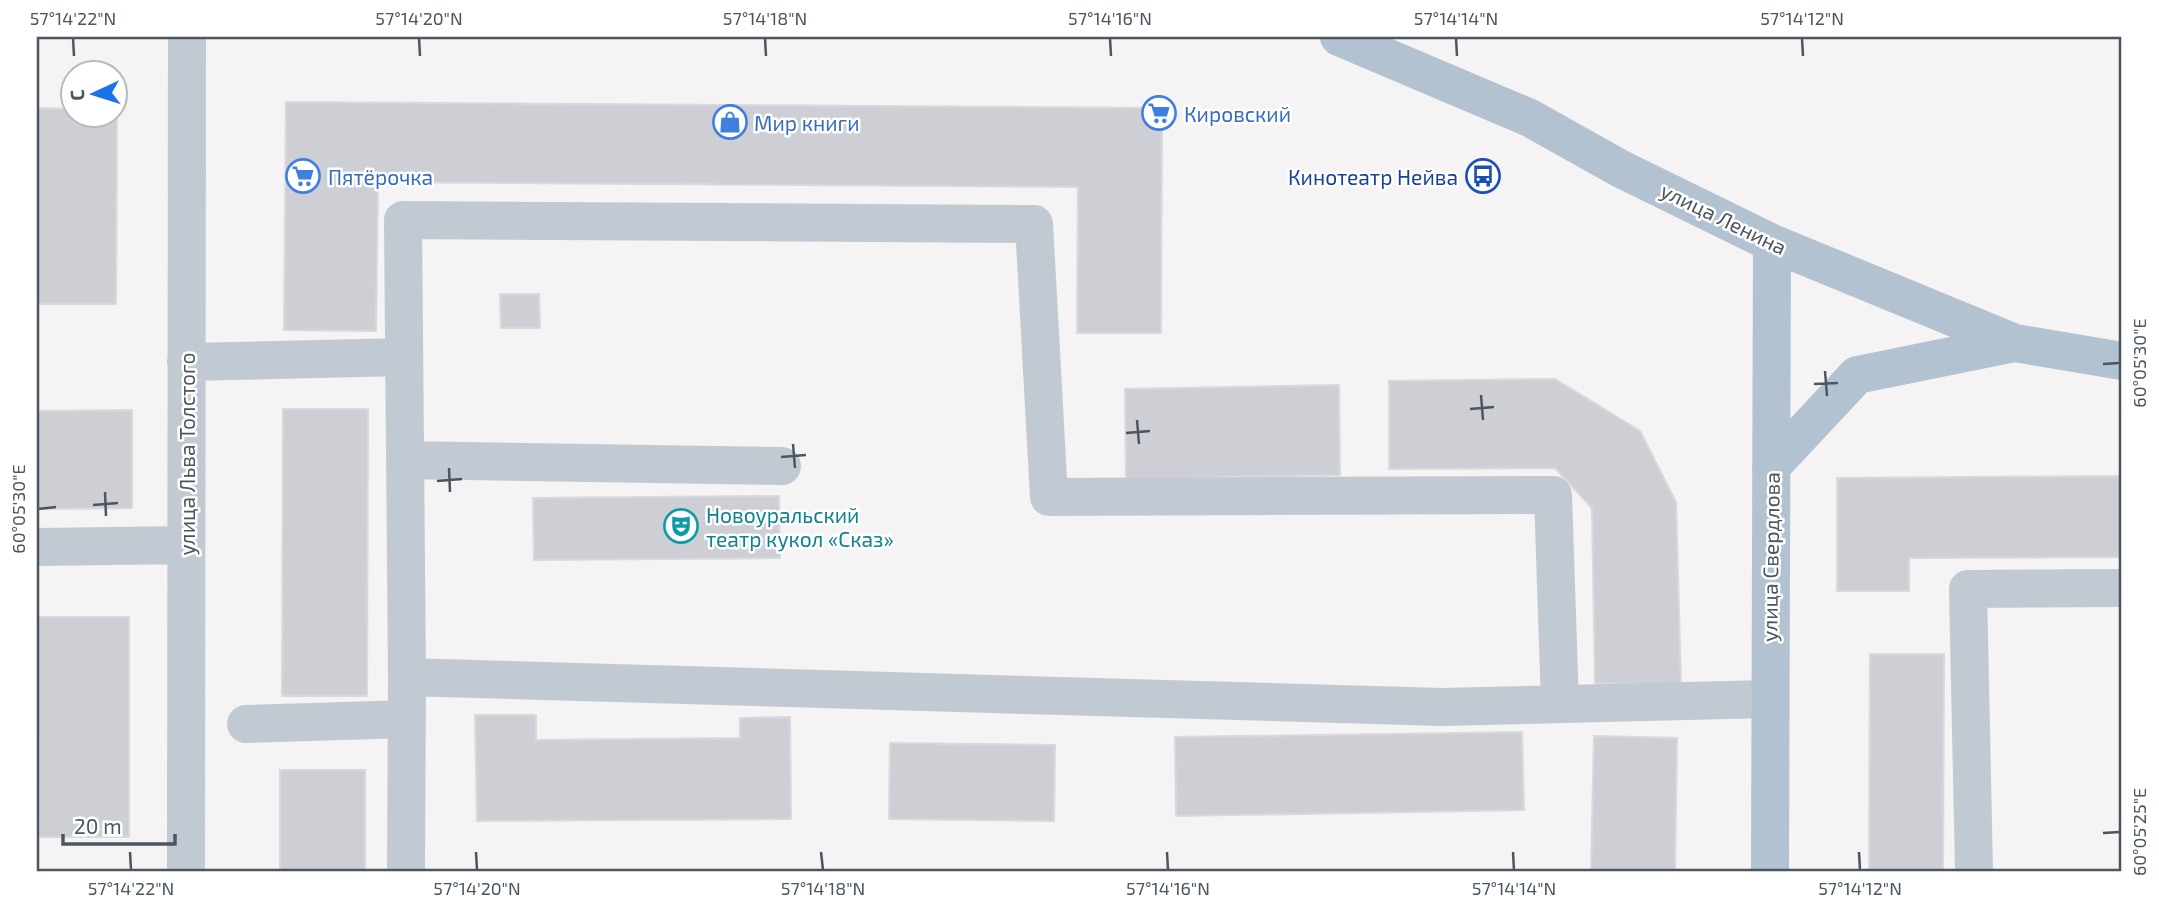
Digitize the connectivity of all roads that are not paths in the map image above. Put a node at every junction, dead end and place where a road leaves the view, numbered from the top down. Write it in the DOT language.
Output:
graph roads {
  1 [pos="187,37"];
  2 [pos="1339,37"];
  3 [pos="1772,243"];
  4 [pos="2015,343"];
  5 [pos="404,357"];
  6 [pos="2122,361"];
  7 [pos="186,362"];
  8 [pos="405,460"];
  9 [pos="782,466"];
  10 [pos="1770,467"];
  11 [pos="186,545"];
  12 [pos="37,547"];
  13 [pos="2122,588"];
  14 [pos="407,677"];
  15 [pos="1768,699"];
  16 [pos="1560,704"];
  17 [pos="407,719"];
  18 [pos="246,724"];
  19 [pos="186,871"];
  20 [pos="406,871"];
  21 [pos="1770,871"];
  22 [pos="1974,871"];
  1 -- 7 [label="street, улица Льва Толстого"];
  2 -- 3 [label="main road, улица Ленина"];
  3 -- 4 [label="main road, улица Ленина"];
  3 -- 10 [label="main road, улица Свердлова"];
  4 -- 6 [label="main road, улица Ленина"];
  4 -- 10 [label="main road"];
  5 -- 7 [label="street"];
  5 -- 8 [label="street"];
  5 -- 16 [label="street"];
  7 -- 11 [label="street, улица Льва Толстого"];
  8 -- 9 [label="street"];
  8 -- 14 [label="street"];
  10 -- 15 [label="main road, улица Свердлова"];
  11 -- 12 [label="street"];
  11 -- 19 [label="street, улица Льва Толстого"];
  13 -- 22 [label="street"];
  14 -- 16 [label="street"];
  14 -- 17 [label="street"];
  15 -- 16 [label="street"];
  15 -- 21 [label="main road, улица Свердлова"];
  17 -- 18 [label="street"];
  17 -- 20 [label="street"];
}
